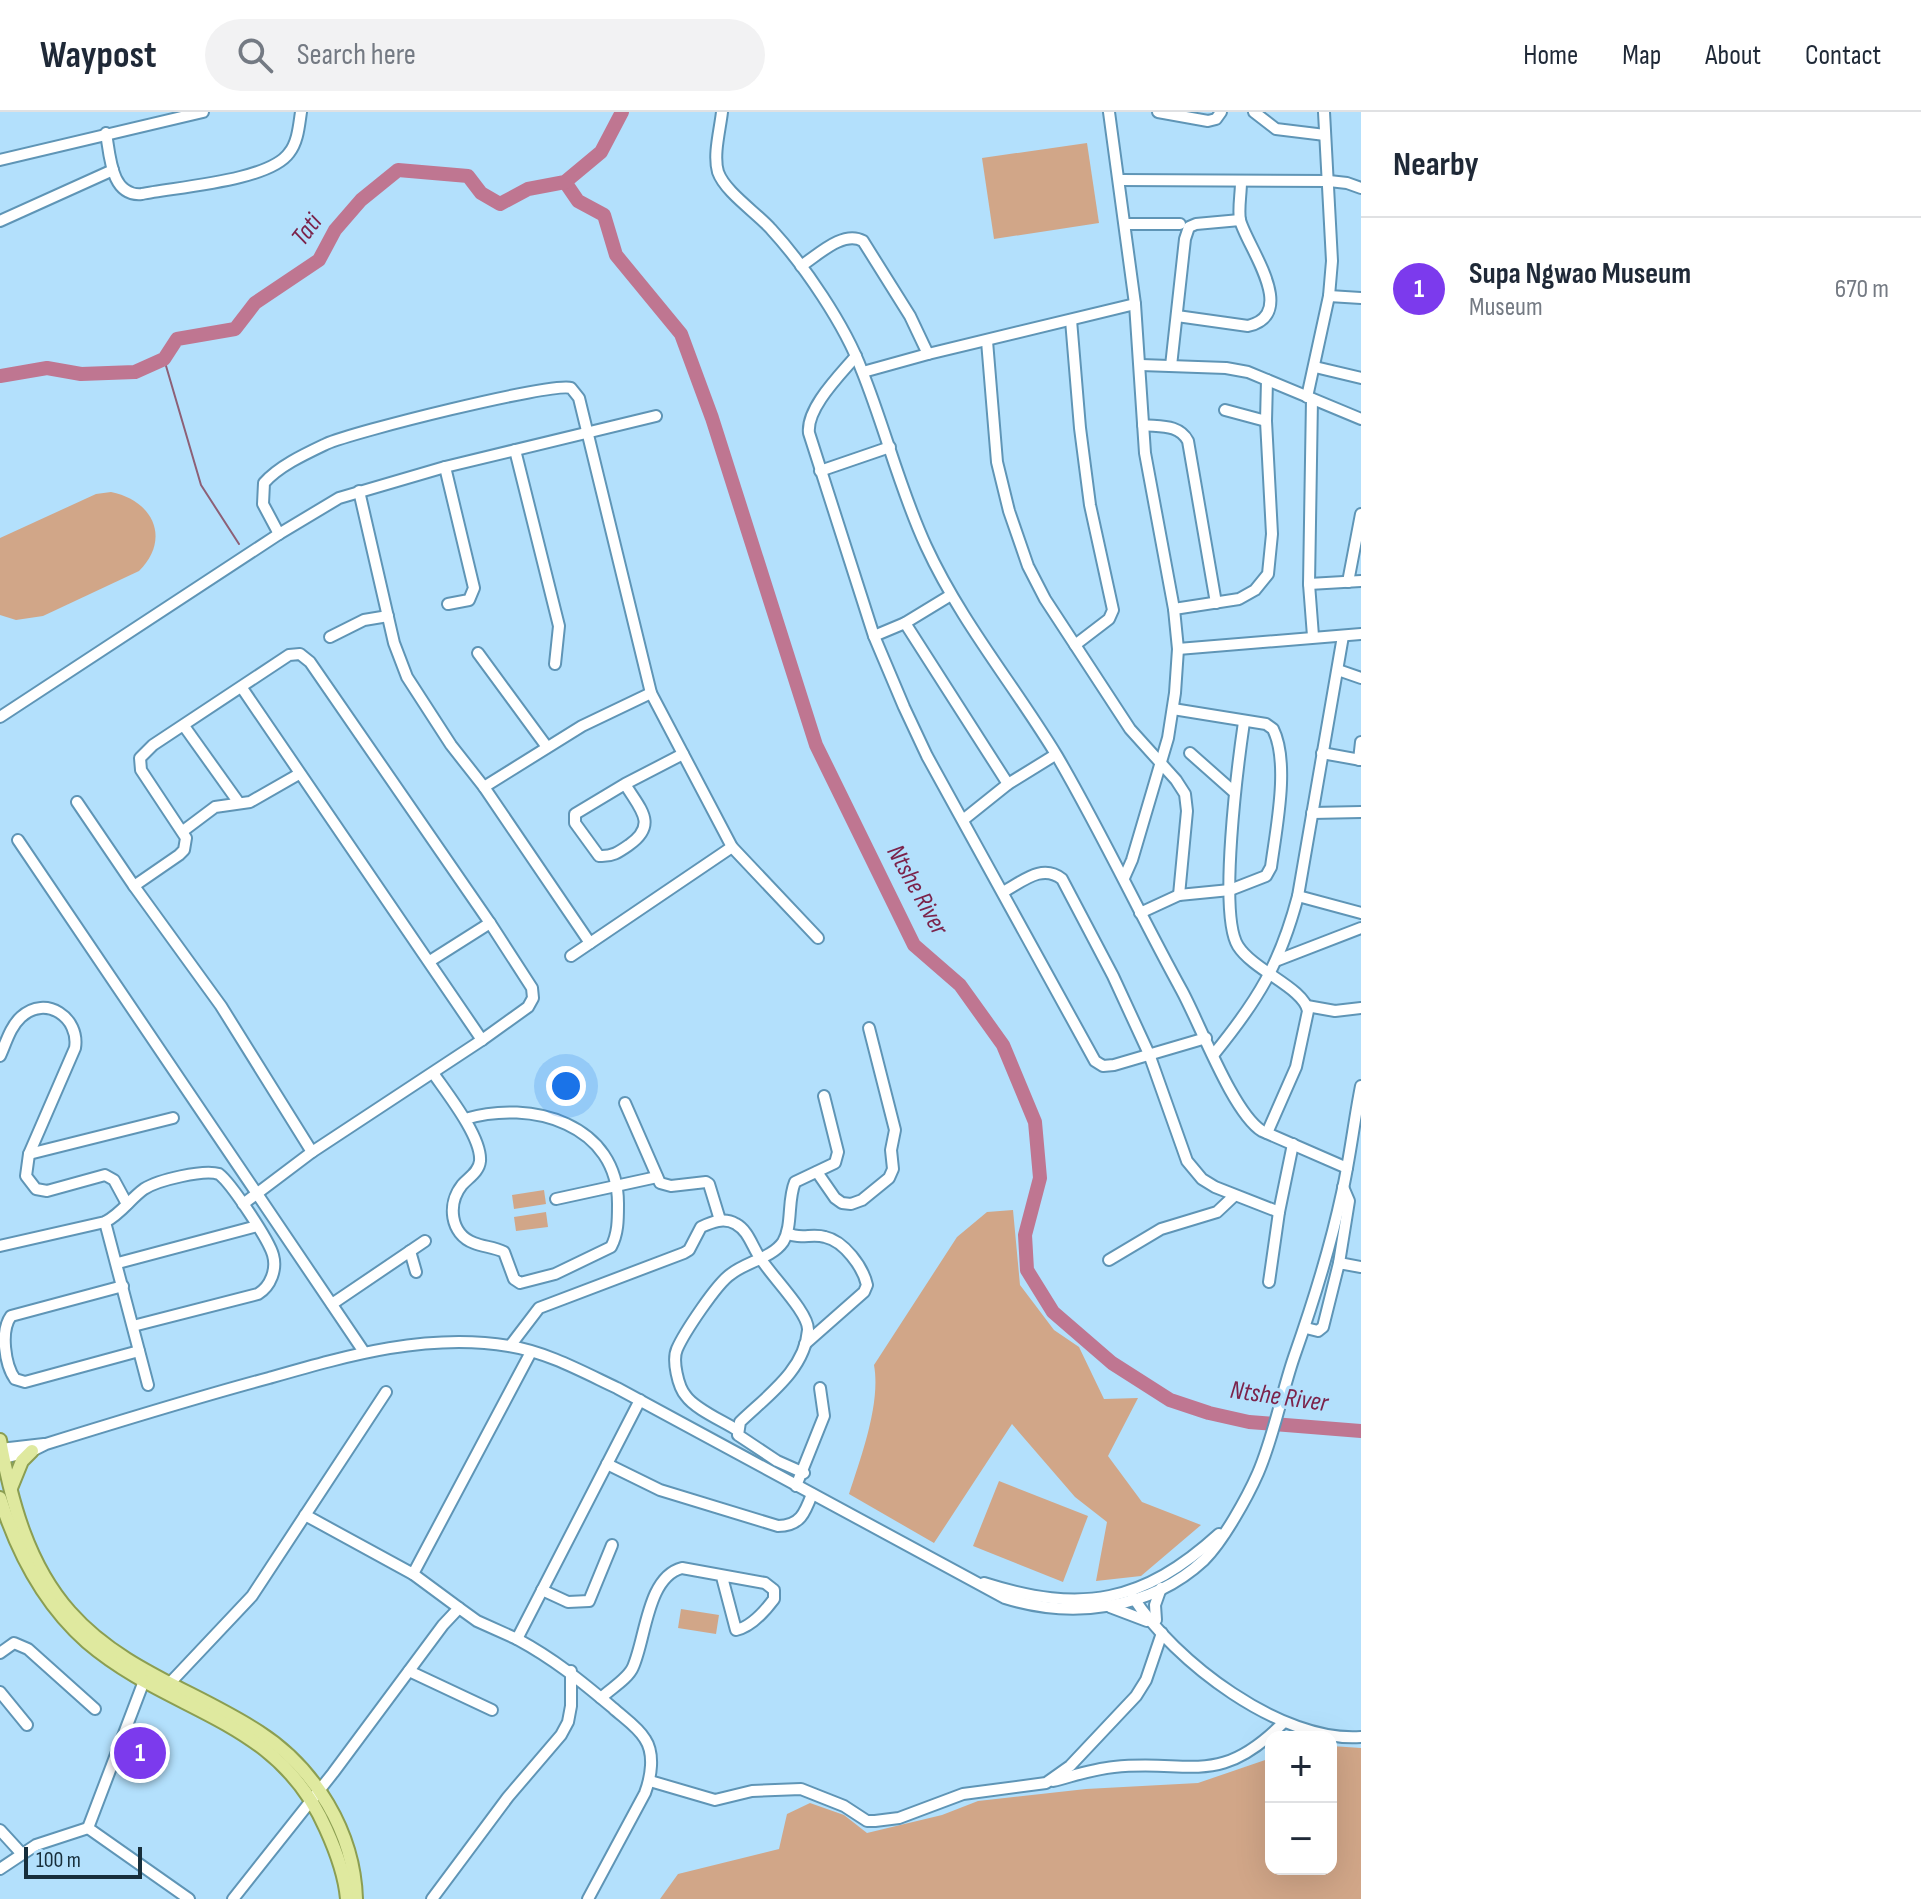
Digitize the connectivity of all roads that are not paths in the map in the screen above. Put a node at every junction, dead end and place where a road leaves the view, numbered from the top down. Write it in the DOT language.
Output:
graph roads {
  1 [pos="141,112"];
  2 [pos="203,112"];
  3 [pos="301,112"];
  4 [pos="722,112"];
  5 [pos="1109,112"];
  6 [pos="1158,112"];
  7 [pos="1221,112"];
  8 [pos="1254,112"];
  9 [pos="1324,112"];
  10 [pos="144,125"];
  11 [pos="106,133"];
  12 [pos="1325,135"];
  13 [pos="0,160"];
  14 [pos="113,170"];
  15 [pos="1120,180"];
  16 [pos="1329,181"];
  17 [pos="1241,182"];
  18 [pos="1361,188"];
  19 [pos="1,218"];
  20 [pos="1240,220"];
  21 [pos="1126,224"];
  22 [pos="1180,224"];
  23 [pos="801,266"];
  24 [pos="1329,296"];
  25 [pos="1361,298"];
  26 [pos="1135,304"];
  27 [pos="1177,316"];
  28 [pos="1071,320"];
  29 [pos="987,341"];
  30 [pos="928,354"];
  31 [pos="856,356"];
  32 [pos="1141,365"];
  33 [pos="1171,366"];
  34 [pos="1315,367"];
  35 [pos="863,372"];
  36 [pos="1360,374"];
  37 [pos="1267,380"];
  38 [pos="1310,398"];
  39 [pos="1225,410"];
  40 [pos="656,416"];
  41 [pos="1361,419"];
  42 [pos="1266,421"];
  43 [pos="1143,425"];
  44 [pos="587,433"];
  45 [pos="890,447"];
  46 [pos="515,450"];
  47 [pos="445,467"];
  48 [pos="820,471"];
  49 [pos="359,491"];
  50 [pos="1361,514"];
  51 [pos="279,534"];
  52 [pos="1359,538"];
  53 [pos="1361,581"];
  54 [pos="1348,582"];
  55 [pos="1309,584"];
  56 [pos="951,595"];
  57 [pos="1216,603"];
  58 [pos="448,604"];
  59 [pos="1174,609"];
  60 [pos="388,616"];
  61 [pos="905,623"];
  62 [pos="1361,634"];
  63 [pos="874,636"];
  64 [pos="1313,636"];
  65 [pos="1343,636"];
  66 [pos="330,637"];
  67 [pos="1075,645"];
  68 [pos="1178,649"];
  69 [pos="478,653"];
  70 [pos="555,664"];
  71 [pos="1338,670"];
  72 [pos="1361,678"];
  73 [pos="242,688"];
  74 [pos="651,693"];
  75 [pos="1173,709"];
  76 [pos="0,717"];
  77 [pos="1244,722"];
  78 [pos="184,726"];
  79 [pos="1361,742"];
  80 [pos="547,747"];
  81 [pos="1190,753"];
  82 [pos="1322,753"];
  83 [pos="683,754"];
  84 [pos="1055,755"];
  85 [pos="1360,760"];
  86 [pos="1160,765"];
  87 [pos="299,774"];
  88 [pos="625,784"];
  89 [pos="1008,784"];
  90 [pos="484,787"];
  91 [pos="1234,792"];
  92 [pos="77,802"];
  93 [pos="239,803"];
  94 [pos="1361,812"];
  95 [pos="1312,813"];
  96 [pos="963,820"];
  97 [pos="183,831"];
  98 [pos="18,840"];
  99 [pos="732,847"];
  100 [pos="1124,878"];
  101 [pos="134,886"];
  102 [pos="1230,890"];
  103 [pos="1003,892"];
  104 [pos="1179,895"];
  105 [pos="1298,896"];
  106 [pos="1140,913"];
  107 [pos="1361,913"];
  108 [pos="490,923"];
  109 [pos="1361,928"];
  110 [pos="818,938"];
  111 [pos="590,943"];
  112 [pos="571,956"];
  113 [pos="1278,960"];
  114 [pos="430,961"];
  115 [pos="1269,975"];
  116 [pos="1307,1006"];
  117 [pos="1361,1008"];
  118 [pos="869,1028"];
  119 [pos="1206,1038"];
  120 [pos="482,1040"];
  121 [pos="1149,1054"];
  122 [pos="1214,1054"];
  123 [pos="0,1056"];
  124 [pos="433,1073"];
  125 [pos="1361,1086"];
  126 [pos="824,1096"];
  127 [pos="625,1103"];
  128 [pos="173,1118"];
  129 [pos="465,1119"];
  130 [pos="1267,1133"];
  131 [pos="1293,1144"];
  132 [pos="312,1152"];
  133 [pos="29,1154"];
  134 [pos="1347,1168"];
  135 [pos="817,1172"];
  136 [pos="657,1177"];
  137 [pos="618,1187"];
  138 [pos="1343,1187"];
  139 [pos="258,1193"];
  140 [pos="1234,1196"];
  141 [pos="556,1199"];
  142 [pos="127,1204"];
  143 [pos="243,1204"];
  144 [pos="1279,1212"];
  145 [pos="720,1220"];
  146 [pos="105,1222"];
  147 [pos="257,1226"];
  148 [pos="787,1233"];
  149 [pos="425,1241"];
  150 [pos="0,1246"];
  151 [pos="410,1251"];
  152 [pos="759,1258"];
  153 [pos="1109,1260"];
  154 [pos="118,1263"];
  155 [pos="1339,1263"];
  156 [pos="1361,1267"];
  157 [pos="416,1272"];
  158 [pos="1269,1282"];
  159 [pos="123,1286"];
  160 [pos="332,1304"];
  161 [pos="133,1326"];
  162 [pos="1306,1328"];
  163 [pos="805,1344"];
  164 [pos="510,1346"];
  165 [pos="139,1351"];
  166 [pos="364,1352"];
  167 [pos="531,1352"];
  168 [pos="148,1385"];
  169 [pos="820,1388"];
  170 [pos="386,1392"];
  171 [pos="640,1400"];
  172 [pos="737,1430"];
  173 [pos="46,1444"];
  174 [pos="1,1451"];
  175 [pos="32,1451"];
  176 [pos="607,1464"];
  177 [pos="804,1473"];
  178 [pos="796,1486"];
  179 [pos="11,1488"];
  180 [pos="812,1494"];
  181 [pos="0,1498"];
  182 [pos="305,1515"];
  183 [pos="1228,1526"];
  184 [pos="612,1545"];
  185 [pos="413,1574"];
  186 [pos="960,1575"];
  187 [pos="722,1577"];
  188 [pos="1161,1588"];
  189 [pos="542,1590"];
  190 [pos="1136,1594"];
  191 [pos="1108,1607"];
  192 [pos="459,1608"];
  193 [pos="1158,1627"];
  194 [pos="517,1639"];
  195 [pos="0,1653"];
  196 [pos="409,1671"];
  197 [pos="571,1671"];
  198 [pos="145,1676"];
  199 [pos="169,1684"];
  200 [pos="0,1692"];
  201 [pos="601,1698"];
  202 [pos="95,1709"];
  203 [pos="492,1710"];
  204 [pos="1283,1723"];
  205 [pos="27,1725"];
  206 [pos="1361,1737"];
  207 [pos="650,1781"];
  208 [pos="1046,1783"];
  209 [pos="314,1793"];
  210 [pos="88,1828"];
  211 [pos="0,1830"];
  212 [pos="22,1854"];
  213 [pos="0,1869"];
  214 [pos="189,1899"];
  215 [pos="233,1899"];
  216 [pos="347,1899"];
  217 [pos="356,1899"];
  218 [pos="432,1899"];
  219 [pos="588,1899"];
  1 -- 10 [label="street"];
  2 -- 10 [label="street"];
  3 -- 14 [label="street"];
  4 -- 23 [label="street"];
  5 -- 15 [label="street"];
  6 -- 7 [label="street"];
  8 -- 12 [label="street"];
  9 -- 12 [label="street"];
  10 -- 11 [label="street"];
  11 -- 13 [label="street"];
  11 -- 14 [label="street"];
  12 -- 16 [label="street"];
  14 -- 19 [label="street"];
  15 -- 17 [label="street"];
  15 -- 21 [label="street"];
  16 -- 17 [label="street"];
  16 -- 18 [label="street"];
  16 -- 24 [label="street"];
  17 -- 20 [label="street"];
  20 -- 27 [label="street"];
  20 -- 27 [label="street"];
  21 -- 22 [label="street"];
  21 -- 26 [label="street"];
  23 -- 30 [label="street"];
  23 -- 31 [label="street"];
  24 -- 25 [label="street"];
  24 -- 34 [label="street"];
  26 -- 28 [label="street"];
  26 -- 32 [label="street"];
  27 -- 33 [label="street"];
  28 -- 29 [label="street"];
  28 -- 67 [label="street"];
  29 -- 30 [label="street"];
  29 -- 67 [label="street"];
  30 -- 35 [label="street"];
  31 -- 35 [label="street"];
  31 -- 48 [label="street"];
  32 -- 33 [label="street"];
  32 -- 43 [label="street"];
  33 -- 37 [label="street"];
  34 -- 36 [label="street"];
  34 -- 38 [label="street"];
  35 -- 45 [label="street"];
  37 -- 38 [label="street"];
  37 -- 42 [label="street"];
  38 -- 41 [label="street"];
  38 -- 55 [label="street"];
  39 -- 42 [label="street"];
  40 -- 44 [label="street"];
  42 -- 57 [label="street"];
  43 -- 57 [label="street"];
  43 -- 59 [label="street"];
  44 -- 46 [label="street"];
  44 -- 51 [label="street"];
  44 -- 74 [label="street"];
  45 -- 48 [label="street"];
  45 -- 56 [label="street"];
  46 -- 47 [label="street"];
  46 -- 70 [label="street"];
  47 -- 49 [label="street"];
  47 -- 58 [label="street"];
  48 -- 63 [label="street"];
  49 -- 51 [label="street"];
  49 -- 60 [label="street"];
  50 -- 52 [label="street"];
  51 -- 76 [label="street"];
  52 -- 54 [label="street"];
  53 -- 54 [label="street"];
  54 -- 55 [label="street"];
  55 -- 64 [label="street"];
  56 -- 61 [label="street"];
  56 -- 84 [label="street"];
  57 -- 59 [label="street"];
  59 -- 68 [label="street"];
  60 -- 66 [label="street"];
  60 -- 90 [label="street"];
  61 -- 63 [label="street"];
  61 -- 89 [label="street"];
  62 -- 65 [label="street"];
  63 -- 96 [label="street"];
  64 -- 65 [label="street"];
  64 -- 68 [label="street"];
  65 -- 71 [label="street"];
  67 -- 86 [label="street"];
  68 -- 75 [label="street"];
  69 -- 80 [label="street"];
  71 -- 72 [label="street"];
  71 -- 82 [label="street"];
  73 -- 78 [label="street"];
  73 -- 87 [label="street"];
  73 -- 108 [label="street"];
  74 -- 80 [label="street"];
  74 -- 83 [label="street"];
  75 -- 77 [label="street"];
  75 -- 86 [label="street"];
  77 -- 91 [label="street"];
  77 -- 102 [label="street"];
  78 -- 93 [label="street"];
  78 -- 97 [label="street"];
  79 -- 85 [label="street"];
  80 -- 90 [label="street"];
  81 -- 91 [label="street"];
  82 -- 85 [label="street"];
  82 -- 95 [label="street"];
  83 -- 88 [label="street"];
  83 -- 99 [label="street"];
  84 -- 89 [label="street"];
  84 -- 100 [label="street"];
  86 -- 100 [label="street"];
  86 -- 104 [label="street"];
  87 -- 93 [label="street"];
  87 -- 114 [label="street"];
  88 -- 88 [label="street"];
  89 -- 96 [label="street"];
  90 -- 111 [label="street"];
  91 -- 102 [label="street"];
  92 -- 101 [label="street"];
  93 -- 97 [label="street"];
  94 -- 95 [label="street"];
  95 -- 105 [label="street"];
  96 -- 103 [label="street"];
  97 -- 101 [label="street"];
  98 -- 139 [label="street"];
  99 -- 110 [label="street"];
  99 -- 111 [label="street"];
  100 -- 106 [label="street"];
  101 -- 132 [label="street"];
  102 -- 104 [label="street"];
  102 -- 115 [label="street"];
  103 -- 121 [label="street"];
  103 -- 121 [label="street"];
  104 -- 106 [label="street"];
  105 -- 107 [label="street"];
  105 -- 113 [label="street"];
  106 -- 119 [label="street"];
  108 -- 114 [label="street"];
  108 -- 120 [label="street"];
  109 -- 113 [label="street"];
  111 -- 112 [label="street"];
  113 -- 115 [label="street"];
  114 -- 120 [label="street"];
  115 -- 116 [label="street"];
  115 -- 122 [label="street"];
  116 -- 117 [label="street"];
  116 -- 130 [label="street"];
  118 -- 135 [label="street"];
  119 -- 121 [label="street"];
  119 -- 122 [label="street"];
  120 -- 124 [label="street"];
  121 -- 140 [label="street"];
  122 -- 130 [label="street"];
  123 -- 133 [label="street"];
  124 -- 129 [label="street"];
  124 -- 132 [label="street"];
  125 -- 134 [label="street"];
  126 -- 135 [label="street"];
  127 -- 136 [label="street"];
  128 -- 133 [label="street"];
  129 -- 137 [label="street"];
  129 -- 137 [label="street"];
  130 -- 131 [label="street"];
  131 -- 134 [label="street"];
  131 -- 144 [label="street"];
  132 -- 139 [label="street"];
  133 -- 142 [label="street"];
  134 -- 138 [label="street"];
  135 -- 148 [label="street"];
  136 -- 137 [label="street"];
  136 -- 145 [label="street"];
  137 -- 141 [label="street"];
  138 -- 155 [label="street"];
  138 -- 162 [label="street"];
  139 -- 143 [label="street"];
  139 -- 160 [label="street"];
  140 -- 144 [label="street"];
  140 -- 153 [label="street"];
  142 -- 143 [label="street"];
  142 -- 146 [label="street"];
  143 -- 147 [label="street"];
  144 -- 158 [label="street"];
  145 -- 152 [label="street"];
  145 -- 164 [label="street"];
  146 -- 150 [label="street"];
  146 -- 154 [label="street"];
  147 -- 154 [label="street"];
  147 -- 161 [label="street"];
  148 -- 152 [label="street"];
  148 -- 163 [label="street"];
  149 -- 151 [label="street"];
  151 -- 157 [label="street"];
  151 -- 160 [label="street"];
  152 -- 163 [label="street"];
  152 -- 172 [label="street"];
  154 -- 159 [label="street"];
  155 -- 156 [label="street"];
  155 -- 162 [label="street"];
  159 -- 161 [label="street"];
  159 -- 165 [label="street"];
  160 -- 166 [label="street"];
  161 -- 165 [label="street"];
  162 -- 183 [label="street"];
  163 -- 172 [label="street"];
  164 -- 166 [label="street"];
  164 -- 167 [label="street"];
  165 -- 168 [label="street"];
  166 -- 173 [label="street"];
  167 -- 171 [label="street"];
  167 -- 185 [label="street"];
  169 -- 177 [label="street"];
  170 -- 182 [label="street"];
  171 -- 176 [label="street"];
  171 -- 178 [label="street"];
  172 -- 177 [label="street"];
  173 -- 174 [label="street"];
  173 -- 175 [label="street"];
  174 -- 175 [label="street"];
  174 -- 179 [label="main road"];
  175 -- 179 [label="main road"];
  176 -- 180 [label="street"];
  176 -- 189 [label="street"];
  177 -- 178 [label="street"];
  178 -- 180 [label="street"];
  179 -- 198 [label="main road"];
  180 -- 186 [label="street"];
  181 -- 198 [label="main road"];
  182 -- 185 [label="street"];
  182 -- 199 [label="street"];
  183 -- 188 [label="street"];
  183 -- 190 [label="street"];
  184 -- 189 [label="street"];
  185 -- 192 [label="street"];
  186 -- 190 [label="street"];
  186 -- 191 [label="street"];
  187 -- 187 [label="street"];
  187 -- 201 [label="street"];
  188 -- 190 [label="street"];
  188 -- 193 [label="street"];
  189 -- 194 [label="street"];
  190 -- 191 [label="street"];
  190 -- 193 [label="street"];
  191 -- 193 [label="street"];
  192 -- 194 [label="street"];
  192 -- 196 [label="street"];
  193 -- 204 [label="street"];
  193 -- 208 [label="street"];
  194 -- 197 [label="street"];
  195 -- 202 [label="street"];
  196 -- 203 [label="street"];
  196 -- 209 [label="street"];
  197 -- 201 [label="street"];
  197 -- 218 [label="street"];
  198 -- 199 [label="main road"];
  198 -- 209 [label="main road"];
  198 -- 210 [label="street"];
  199 -- 209 [label="main road"];
  200 -- 205 [label="street"];
  201 -- 207 [label="street"];
  204 -- 206 [label="street"];
  204 -- 208 [label="street"];
  207 -- 208 [label="street"];
  207 -- 219 [label="street"];
  209 -- 215 [label="street"];
  209 -- 216 [label="main road"];
  209 -- 217 [label="main road"];
  210 -- 212 [label="street"];
  210 -- 214 [label="street"];
  211 -- 212 [label="street"];
  212 -- 213 [label="street"];
}
